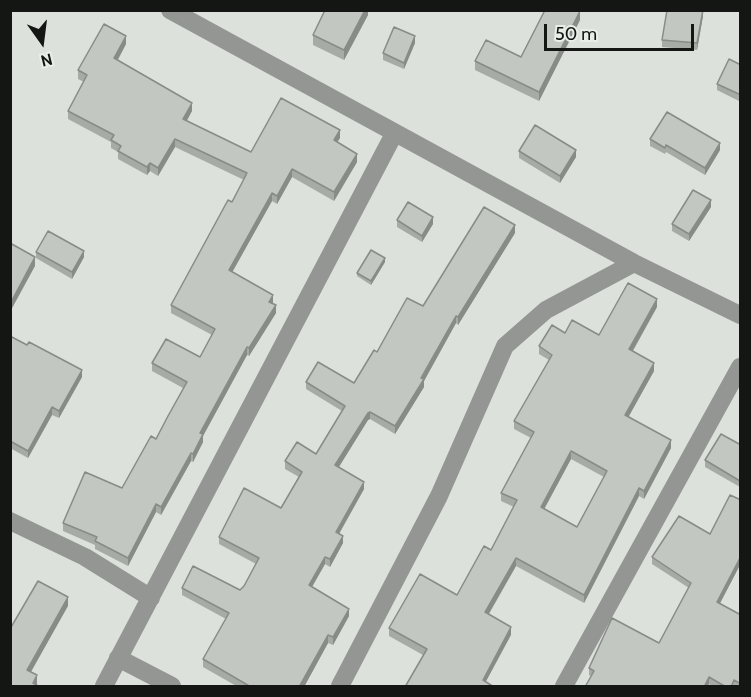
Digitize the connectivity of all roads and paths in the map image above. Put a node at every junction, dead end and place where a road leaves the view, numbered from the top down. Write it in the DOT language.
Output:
graph roads {
  1 [pos="170,10"];
  2 [pos="394,134"];
  3 [pos="634,262"];
  4 [pos="741,315"];
  5 [pos="741,367"];
  6 [pos="10,521"];
  7 [pos="151,598"];
  8 [pos="118,658"];
  9 [pos="104,687"];
  10 [pos="172,687"];
  11 [pos="340,687"];
  12 [pos="564,687"];
  1 -- 2 [label="street"];
  2 -- 3 [label="street"];
  2 -- 7 [label="street"];
  3 -- 4 [label="street"];
  3 -- 11 [label="street"];
  5 -- 12 [label="street"];
  6 -- 7 [label="street"];
  7 -- 8 [label="street"];
  8 -- 9 [label="street"];
  8 -- 10 [label="street"];
}
